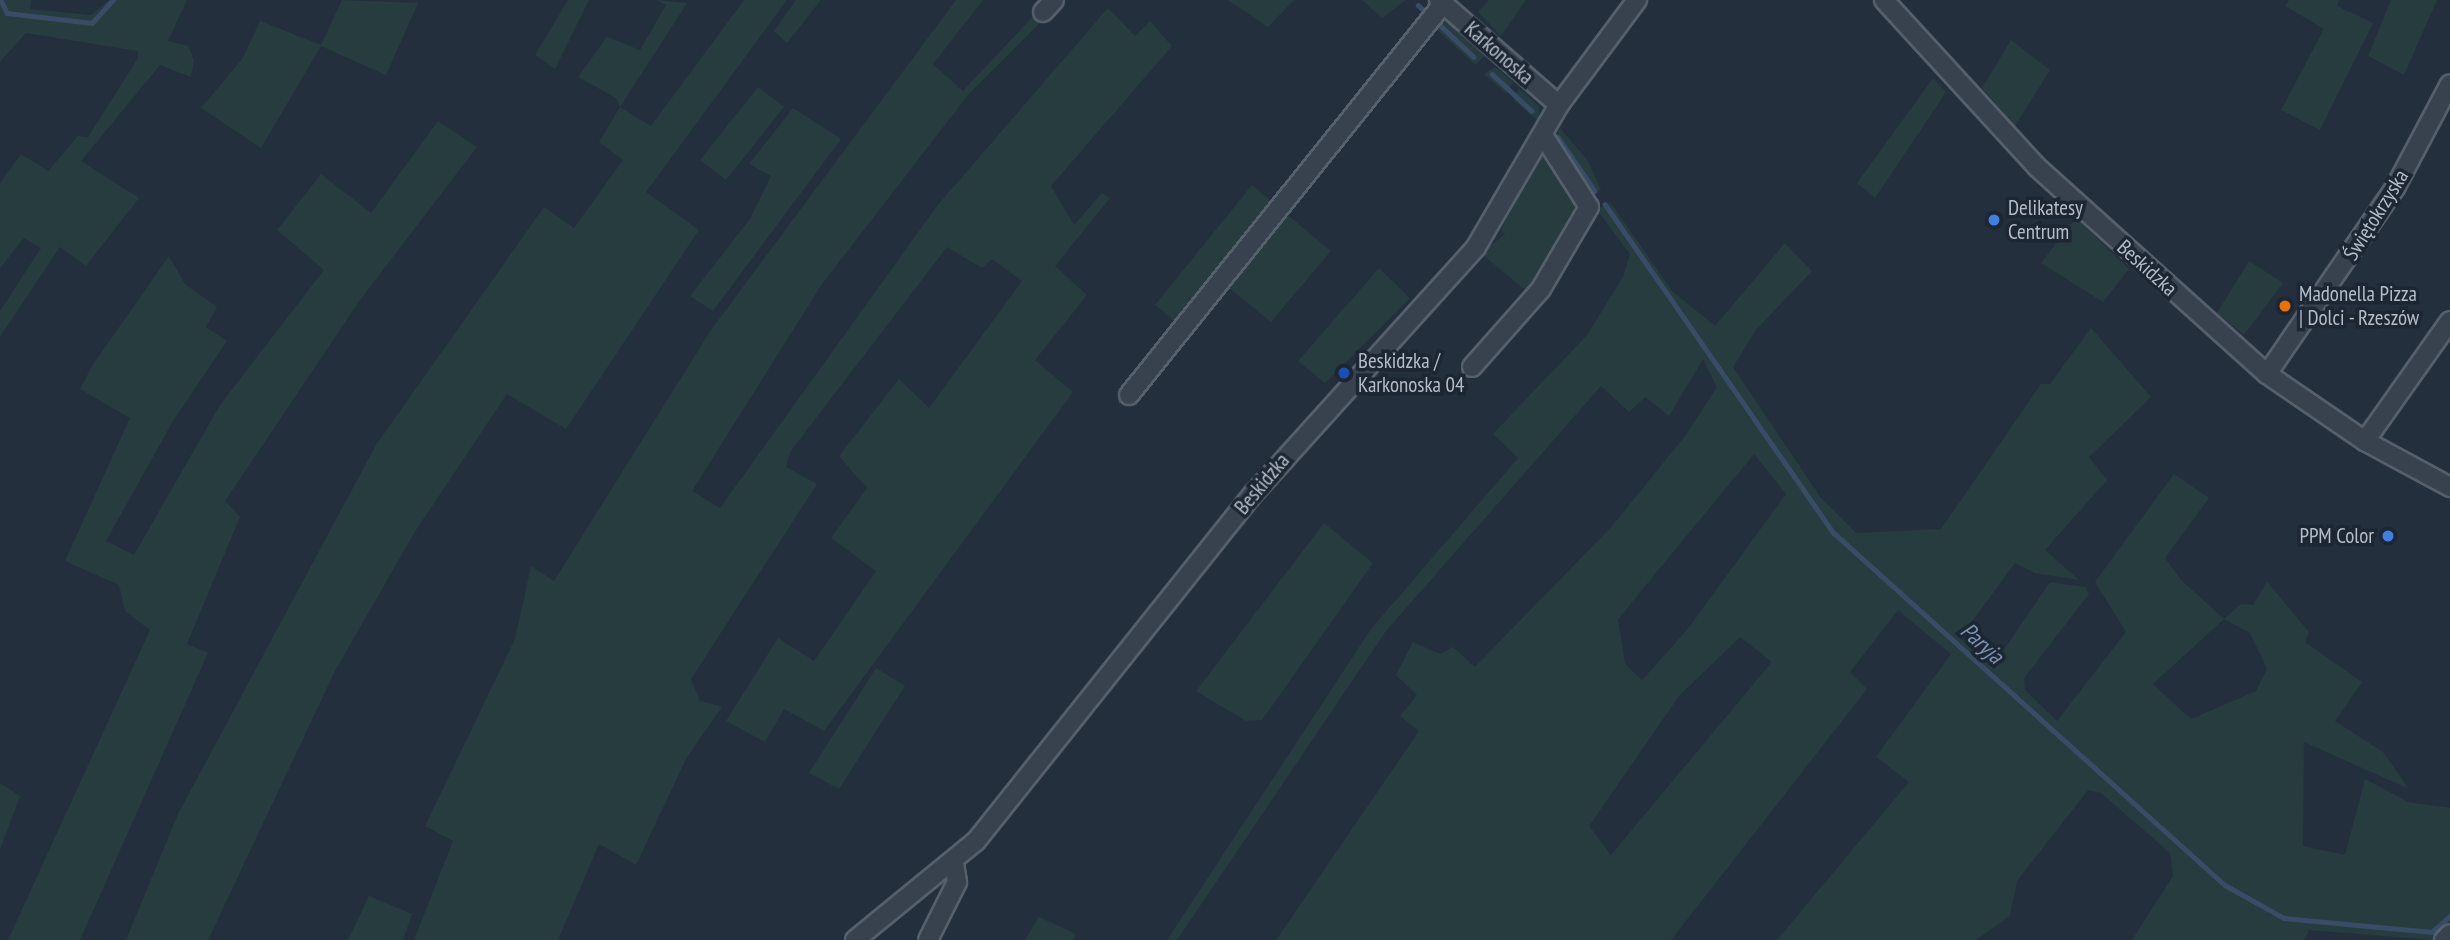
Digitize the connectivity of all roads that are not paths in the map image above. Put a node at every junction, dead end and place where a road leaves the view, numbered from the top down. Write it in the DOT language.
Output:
graph roads {
  1 [pos="1637,0"];
  2 [pos="1884,0"];
  3 [pos="1441,2"];
  4 [pos="2450,84"];
  5 [pos="1559,105"];
  6 [pos="1543,135"];
  7 [pos="2450,321"];
  8 [pos="1472,367"];
  9 [pos="2267,374"];
  10 [pos="1129,395"];
  11 [pos="2365,440"];
  12 [pos="2450,487"];
  13 [pos="954,862"];
  14 [pos="2450,934"];
  15 [pos="855,940"];
  16 [pos="928,940"];
  17 [pos="2444,940"];
  1 -- 5 [label="street, Beskidzka"];
  2 -- 9 [label="street, Beskidzka"];
  3 -- 5 [label="street, Karkonoska"];
  3 -- 10 [label="street"];
  4 -- 9 [label="street, Świętokrzyska"];
  5 -- 6 [label="street, Beskidzka"];
  6 -- 8 [label="street"];
  6 -- 13 [label="street, Beskidzka"];
  7 -- 11 [label="street"];
  9 -- 11 [label="street, Beskidzka"];
  11 -- 12 [label="street, Beskidzka"];
  13 -- 15 [label="street, Beskidzka"];
  13 -- 16 [label="street"];
  14 -- 17 [label="street"];
}
